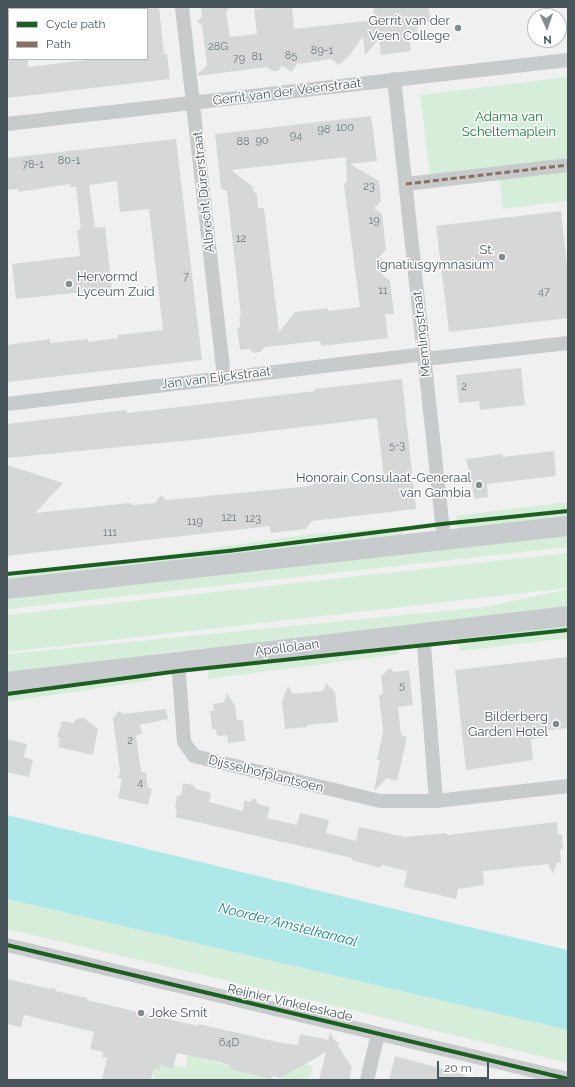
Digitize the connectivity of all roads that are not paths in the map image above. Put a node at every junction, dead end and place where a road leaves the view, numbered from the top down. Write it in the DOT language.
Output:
graph roads {
  1 [pos="182,7"];
  2 [pos="568,60"];
  3 [pos="394,79"];
  4 [pos="194,102"];
  5 [pos="7,124"];
  6 [pos="568,165"];
  7 [pos="406,184"];
  8 [pos="568,343"];
  9 [pos="425,356"];
  10 [pos="224,377"];
  11 [pos="7,404"];
  12 [pos="568,526"];
  13 [pos="444,540"];
  14 [pos="7,589"];
  15 [pos="568,616"];
  16 [pos="423,632"];
  17 [pos="178,661"];
  18 [pos="7,682"];
  19 [pos="568,786"];
  20 [pos="436,801"];
  21 [pos="7,945"];
  22 [pos="378,1034"];
  23 [pos="367,1080"];
  24 [pos="568,1080"];
  1 -- 4 [label="street, Albrecht Dürerstraat"];
  2 -- 3 [label="street, Gerrit van der Veenstraat"];
  3 -- 4 [label="street, Gerrit van der Veenstraat"];
  3 -- 7 [label="street, Memlingstraat"];
  4 -- 5 [label="street, Gerrit van der Veenstraat"];
  4 -- 10 [label="street, Albrecht Dürerstraat"];
  6 -- 7 [label="street"];
  7 -- 9 [label="street, Memlingstraat"];
  8 -- 9 [label="street, Jan van Eijckstraat"];
  9 -- 10 [label="street, Jan van Eijckstraat"];
  9 -- 13 [label="street, Memlingstraat"];
  10 -- 11 [label="street, Jan van Eijckstraat"];
  12 -- 13 [label="street"];
  13 -- 14 [label="street"];
  15 -- 16 [label="street, Apollolaan"];
  16 -- 17 [label="street, Apollolaan"];
  16 -- 20 [label="street"];
  17 -- 18 [label="street, Apollolaan"];
  17 -- 20 [label="street, Dijsselhofplantsoen"];
  19 -- 20 [label="street, Dijsselhofplantsoen"];
  21 -- 22 [label="street, Reijnier Vinkeleskade"];
  22 -- 23 [label="street"];
  22 -- 24 [label="street, Reijnier Vinkeleskade"];
}
